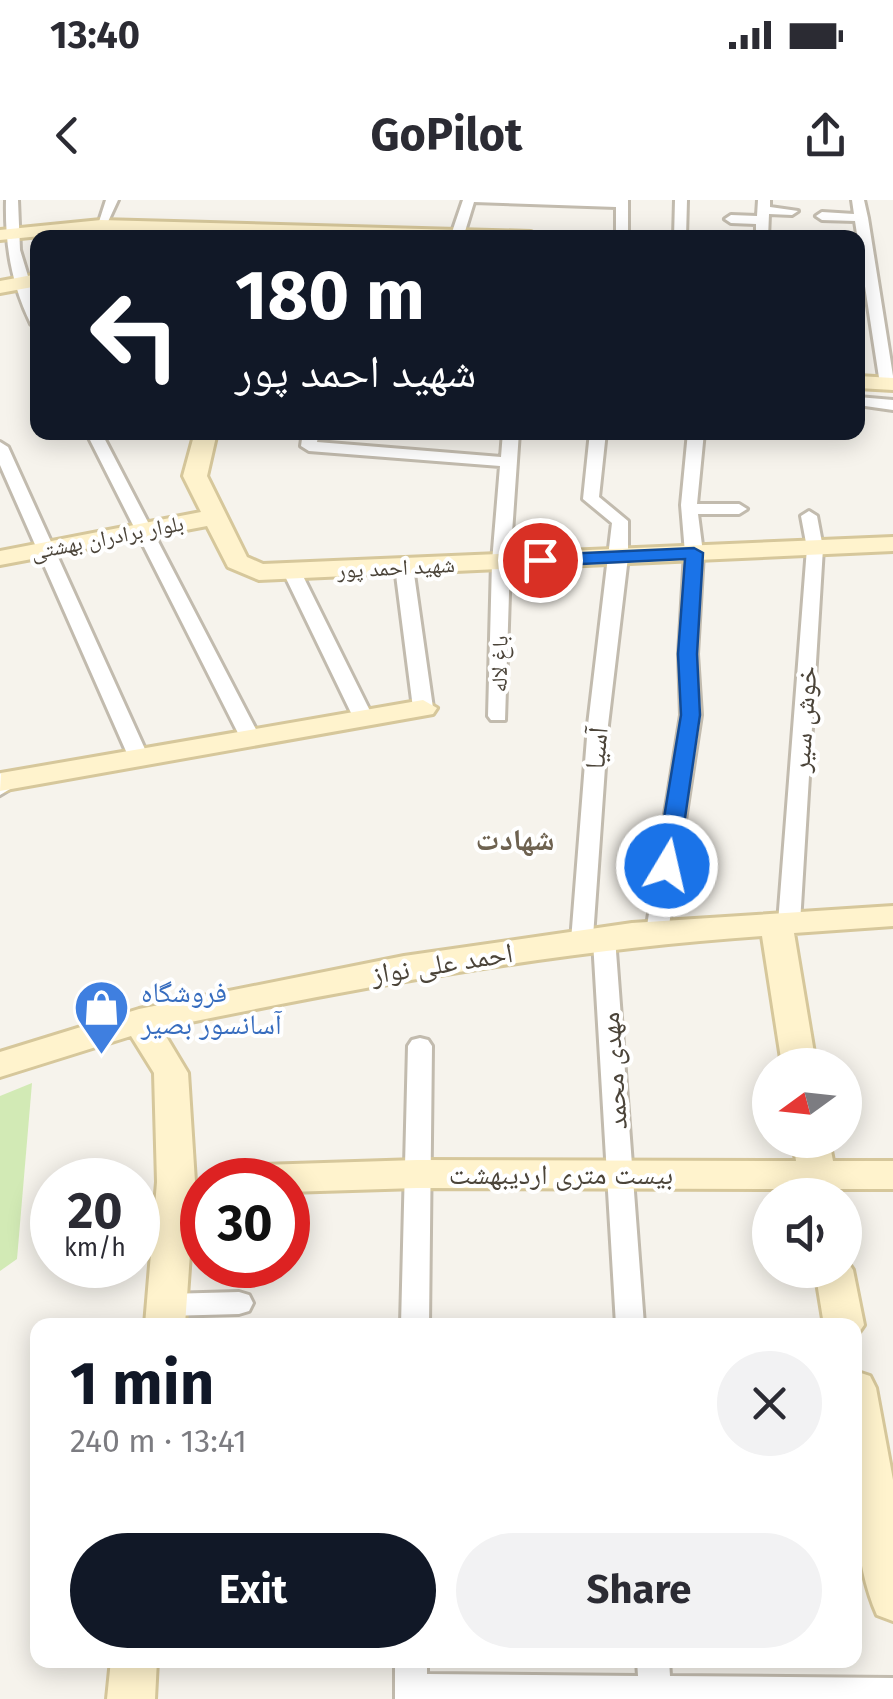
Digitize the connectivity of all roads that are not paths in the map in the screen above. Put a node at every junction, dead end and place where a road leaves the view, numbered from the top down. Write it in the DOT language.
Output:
graph roads {
  1 [pos="12,200"];
  2 [pos="112,200"];
  3 [pos="469,200"];
  4 [pos="479,200"];
  5 [pos="680,200"];
  6 [pos="622,201"];
  7 [pos="860,207"];
  8 [pos="822,209"];
  9 [pos="764,210"];
  10 [pos="792,210"];
  11 [pos="730,219"];
  12 [pos="100,230"];
  13 [pos="458,230"];
  14 [pos="622,230"];
  15 [pos="680,230"];
  16 [pos="6,234"];
  17 [pos="869,247"];
  18 [pos="865,282"];
  19 [pos="18,284"];
  20 [pos="893,302"];
  21 [pos="876,306"];
  22 [pos="30,308"];
  23 [pos="865,309"];
  24 [pos="886,352"];
  25 [pos="865,384"];
  26 [pos="891,391"];
  27 [pos="865,399"];
  28 [pos="97,440"];
  29 [pos="204,440"];
  30 [pos="317,440"];
  31 [pos="410,440"];
  32 [pos="510,440"];
  33 [pos="597,440"];
  34 [pos="695,440"];
  35 [pos="0,447"];
  36 [pos="408,453"];
  37 [pos="508,462"];
  38 [pos="690,508"];
  39 [pos="740,509"];
  40 [pos="809,516"];
  41 [pos="214,517"];
  42 [pos="144,530"];
  43 [pos="893,544"];
  44 [pos="816,548"];
  45 [pos="43,550"];
  46 [pos="694,553"];
  47 [pos="619,557"];
  48 [pos="0,558"];
  49 [pos="501,562"];
  50 [pos="404,567"];
  51 [pos="292,572"];
  52 [pos="424,708"];
  53 [pos="498,716"];
  54 [pos="364,719"];
  55 [pos="252,738"];
  56 [pos="139,758"];
  57 [pos="0,783"];
  58 [pos="893,916"];
  59 [pos="782,924"];
  60 [pos="657,932"];
  61 [pos="593,939"];
  62 [pos="139,1021"];
  63 [pos="420,1046"];
  64 [pos="797,1048"];
  65 [pos="0,1064"];
  66 [pos="183,1158"];
  67 [pos="816,1169"];
  68 [pos="417,1174"];
  69 [pos="620,1174"];
  70 [pos="893,1175"];
  71 [pos="310,1177"];
  72 [pos="180,1267"];
  73 [pos="837,1288"];
  74 [pos="238,1302"];
  75 [pos="165,1315"];
  76 [pos="415,1318"];
  77 [pos="630,1318"];
  78 [pos="843,1318"];
  79 [pos="862,1427"];
  80 [pos="893,1600"];
  81 [pos="133,1668"];
  82 [pos="411,1683"];
  83 [pos="655,1683"];
  84 [pos="893,1694"];
  85 [pos="131,1699"];
  1 -- 16 [label="street"];
  2 -- 12 [label="street"];
  3 -- 13 [label="street"];
  4 -- 6 [label="street"];
  5 -- 15 [label="street"];
  6 -- 14 [label="street"];
  7 -- 8 [label="street"];
  7 -- 17 [label="street"];
  9 -- 10 [label="street"];
  9 -- 11 [label="street"];
  16 -- 19 [label="street"];
  17 -- 18 [label="street"];
  18 -- 21 [label="street"];
  19 -- 22 [label="street"];
  20 -- 21 [label="street"];
  21 -- 23 [label="street"];
  21 -- 24 [label="street"];
  24 -- 26 [label="street"];
  25 -- 26 [label="street"];
  26 -- 27 [label="street"];
  28 -- 42 [label="street"];
  29 -- 41 [label="street"];
  30 -- 36 [label="street"];
  31 -- 36 [label="street"];
  32 -- 37 [label="street, باغ لاله"];
  33 -- 47 [label="street, آسیا"];
  34 -- 38 [label="street"];
  35 -- 45 [label="street"];
  36 -- 37 [label="street"];
  37 -- 49 [label="street, باغ لاله"];
  38 -- 39 [label="street"];
  38 -- 46 [label="street"];
  40 -- 44 [label="street, خوش سیر"];
  41 -- 42 [label="street, بلوار برادران بهشتی"];
  41 -- 51 [label="street, شهید احمد پور"];
  42 -- 45 [label="street, بلوار برادران بهشتی"];
  42 -- 55 [label="street"];
  43 -- 44 [label="street, شهید احمد پور"];
  44 -- 46 [label="street, شهید احمد پور"];
  44 -- 59 [label="street, خوش سیر"];
  45 -- 48 [label="street, بلوار برادران بهشتی"];
  45 -- 56 [label="street"];
  46 -- 47 [label="street, شهید احمد پور"];
  46 -- 60 [label="street"];
  47 -- 49 [label="street, شهید احمد پور"];
  47 -- 61 [label="street, آسیا"];
  49 -- 50 [label="street, شهید احمد پور"];
  49 -- 53 [label="street, باغ لاله"];
  50 -- 51 [label="street, شهید احمد پور"];
  50 -- 52 [label="street"];
  51 -- 54 [label="street"];
  52 -- 54 [label="street"];
  54 -- 55 [label="street"];
  55 -- 56 [label="street"];
  56 -- 57 [label="street"];
  58 -- 59 [label="street, احمد علی نواز"];
  59 -- 60 [label="street, احمد علی نواز"];
  59 -- 64 [label="street"];
  60 -- 61 [label="street, احمد علی نواز"];
  61 -- 62 [label="street, احمد علی نواز"];
  61 -- 69 [label="street, مهدی محمد"];
  62 -- 65 [label="street, احمد علی نواز"];
  62 -- 66 [label="street"];
  63 -- 68 [label="street"];
  67 -- 69 [label="street, بیست متری اردیبهشت"];
  67 -- 70 [label="street, بیست متری اردیبهشت"];
  68 -- 69 [label="street, بیست متری اردیبهشت"];
  68 -- 71 [label="street, بیست متری اردیبهشت"];
  68 -- 76 [label="street"];
  69 -- 77 [label="street, مهدی محمد"];
  72 -- 75 [label="street"];
  73 -- 78 [label="street"];
  74 -- 75 [label="street"];
  79 -- 80 [label="street"];
  81 -- 85 [label="street"];
  82 -- 83 [label="street"];
  83 -- 84 [label="street"];
}
